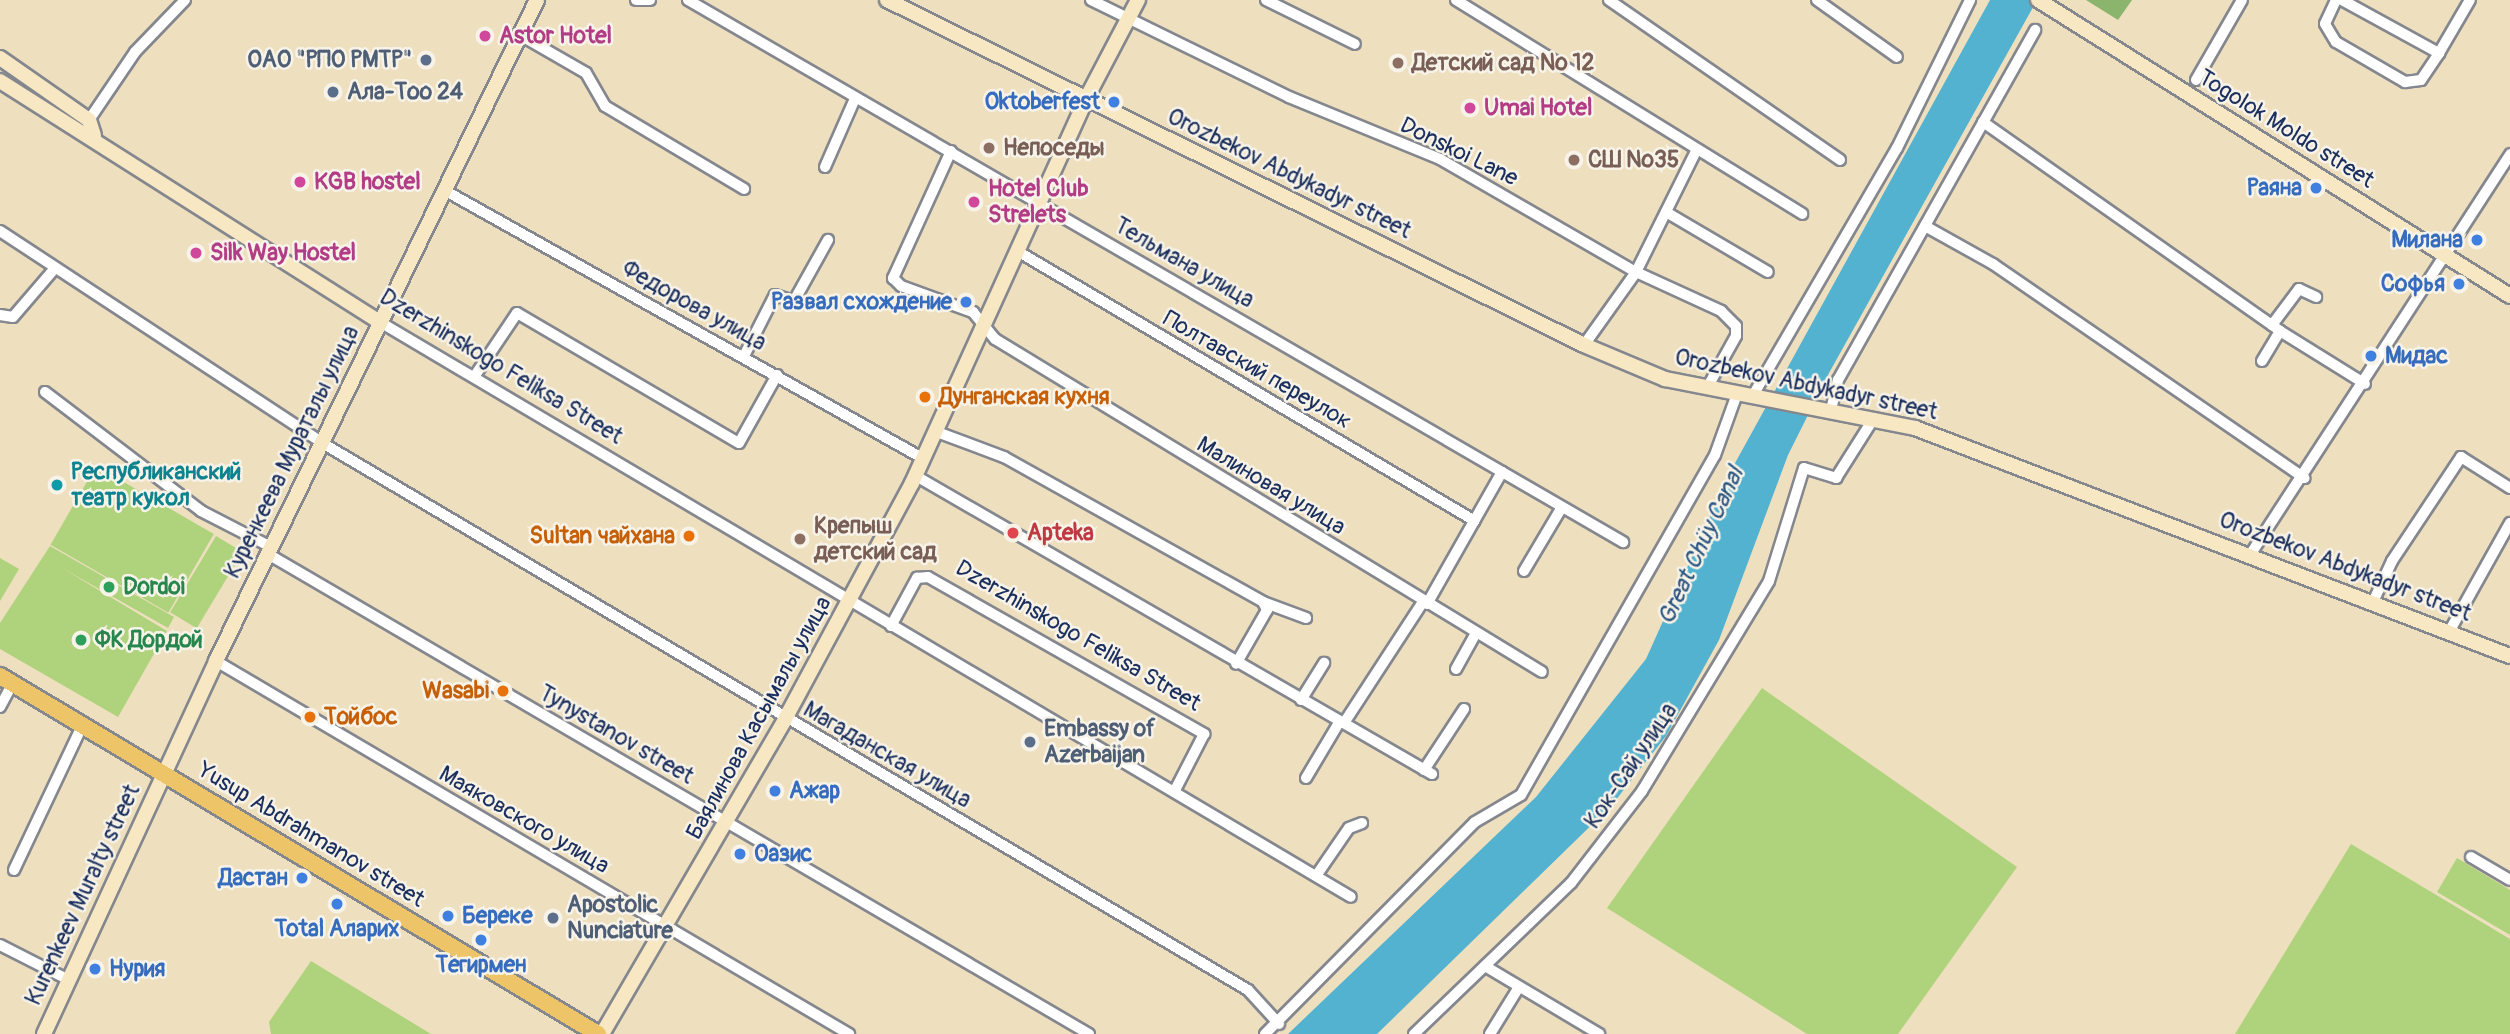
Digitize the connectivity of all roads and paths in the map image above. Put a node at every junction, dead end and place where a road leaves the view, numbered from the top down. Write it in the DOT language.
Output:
graph roads {
  1 [pos="185,0"];
  2 [pos="537,0"];
  3 [pos="636,0"];
  4 [pos="650,0"];
  5 [pos="688,0"];
  6 [pos="887,0"];
  7 [pos="1091,0"];
  8 [pos="1138,0"];
  9 [pos="1266,0"];
  10 [pos="1455,0"];
  11 [pos="1609,0"];
  12 [pos="1817,0"];
  13 [pos="1970,0"];
  14 [pos="2242,0"];
  15 [pos="2336,0"];
  16 [pos="2342,0"];
  17 [pos="2470,0"];
  18 [pos="2047,3"];
  19 [pos="1128,19"];
  20 [pos="2035,30"];
  21 [pos="520,35"];
  22 [pos="1355,44"];
  23 [pos="2439,53"];
  24 [pos="1897,57"];
  25 [pos="0,58"];
  26 [pos="2196,80"];
  27 [pos="0,81"];
  28 [pos="1086,99"];
  29 [pos="854,101"];
  30 [pos="89,120"];
  31 [pos="1983,122"];
  32 [pos="94,135"];
  33 [pos="951,151"];
  34 [pos="1695,153"];
  35 [pos="2510,154"];
  36 [pos="1840,160"];
  37 [pos="825,167"];
  38 [pos="744,189"];
  39 [pos="444,190"];
  40 [pos="1042,202"];
  41 [pos="1665,212"];
  42 [pos="1802,214"];
  43 [pos="1925,226"];
  44 [pos="0,231"];
  45 [pos="828,240"];
  46 [pos="1019,252"];
  47 [pos="2442,255"];
  48 [pos="55,268"];
  49 [pos="1636,272"];
  50 [pos="1768,272"];
  51 [pos="2510,296"];
  52 [pos="2316,297"];
  53 [pos="0,315"];
  54 [pos="380,322"];
  55 [pos="985,327"];
  56 [pos="2276,328"];
  57 [pos="1584,345"];
  58 [pos="744,356"];
  59 [pos="2262,360"];
  60 [pos="778,375"];
  61 [pos="474,377"];
  62 [pos="2365,384"];
  63 [pos="1707,388"];
  64 [pos="45,392"];
  65 [pos="1737,394"];
  66 [pos="1757,398"];
  67 [pos="1828,409"];
  68 [pos="1874,418"];
  69 [pos="937,432"];
  70 [pos="324,444"];
  71 [pos="924,459"];
  72 [pos="1502,472"];
  73 [pos="916,476"];
  74 [pos="2304,478"];
  75 [pos="2510,488"];
  76 [pos="1562,507"];
  77 [pos="1475,521"];
  78 [pos="2510,523"];
  79 [pos="1623,542"];
  80 [pos="270,550"];
  81 [pos="2250,555"];
  82 [pos="1524,571"];
  83 [pos="1263,602"];
  84 [pos="2373,602"];
  85 [pos="850,603"];
  86 [pos="1425,603"];
  87 [pos="1306,618"];
  88 [pos="891,626"];
  89 [pos="2449,632"];
  90 [pos="1476,633"];
  91 [pos="2510,656"];
  92 [pos="216,661"];
  93 [pos="1324,663"];
  94 [pos="1236,664"];
  95 [pos="1456,669"];
  96 [pos="1542,672"];
  97 [pos="6,680"];
  98 [pos="1301,700"];
  99 [pos="0,707"];
  100 [pos="1464,709"];
  101 [pos="785,719"];
  102 [pos="1342,722"];
  103 [pos="82,726"];
  104 [pos="164,774"];
  105 [pos="1306,778"];
  106 [pos="1174,792"];
  107 [pos="727,822"];
  108 [pos="1362,823"];
  109 [pos="2471,857"];
  110 [pos="14,870"];
  111 [pos="1316,876"];
  112 [pos="2510,880"];
  113 [pos="1351,897"];
  114 [pos="666,926"];
  115 [pos="0,945"];
  116 [pos="1485,966"];
  117 [pos="69,980"];
  118 [pos="1519,987"];
  119 [pos="1279,1024"];
  120 [pos="44,1034"];
  121 [pos="600,1034"];
  122 [pos="849,1034"];
  123 [pos="1089,1034"];
  124 [pos="1265,1034"];
  125 [pos="1414,1034"];
  126 [pos="1490,1034"];
  127 [pos="1599,1034"];
  1 -- 30 [label="street"];
  2 -- 21 [label="street, Куренкеева Мураталы улица"];
  3 -- 4 [label="street"];
  5 -- 29 [label="street, Тельмана улица"];
  6 -- 28 [label="street, Orozbekov Abdykadyr street"];
  7 -- 19 [label="street, Donskoi Lane"];
  8 -- 19 [label="street, Баялинова Касымалы улица"];
  9 -- 22 [label="street"];
  10 -- 34 [label="street"];
  11 -- 36 [label="street"];
  12 -- 24 [label="street"];
  13 -- 66 [label="street"];
  14 -- 26 [label="street"];
  15 -- 23 [label="street"];
  16 -- 23 [label="street"];
  17 -- 23 [label="street"];
  18 -- 47 [label="street, Togolok Moldo street"];
  19 -- 28 [label="street, Баялинова Касымалы улица"];
  19 -- 49 [label="street, Donskoi Lane"];
  20 -- 31 [label="street"];
  21 -- 38 [label="street"];
  21 -- 39 [label="street, Куренкеева Мураталы улица"];
  25 -- 30 [label="street"];
  27 -- 32 [label="street, Dzerzhinskogo Feliksa Street"];
  28 -- 40 [label="street, Баялинова Касымалы улица"];
  28 -- 57 [label="street, Orozbekov Abdykadyr street"];
  29 -- 33 [label="street, Тельмана улица"];
  29 -- 37 [label="street"];
  30 -- 32 [label="street"];
  31 -- 43 [label="street"];
  31 -- 56 [label="street"];
  32 -- 54 [label="street, Dzerzhinskogo Feliksa Street"];
  33 -- 40 [label="street, Тельмана улица"];
  33 -- 55 [label="street, Малиновая улица"];
  34 -- 41 [label="street"];
  34 -- 42 [label="street"];
  35 -- 47 [label="street"];
  39 -- 54 [label="street, Куренкеева Мураталы улица"];
  39 -- 58 [label="street, Федорова улица"];
  40 -- 46 [label="street, Баялинова Касымалы улица"];
  40 -- 72 [label="street, Тельмана улица"];
  41 -- 49 [label="street"];
  41 -- 50 [label="street"];
  43 -- 67 [label="street"];
  43 -- 74 [label="street"];
  44 -- 48 [label="street, Магаданская улица"];
  45 -- 58 [label="street"];
  46 -- 55 [label="street, Баялинова Касымалы улица"];
  46 -- 77 [label="street, Полтавский переулок"];
  47 -- 51 [label="street, Togolok Moldo street"];
  47 -- 62 [label="street"];
  48 -- 53 [label="street"];
  48 -- 70 [label="street, Магаданская улица"];
  49 -- 57 [label="street"];
  49 -- 63 [label="street, Donskoi Lane"];
  52 -- 56 [label="street"];
  54 -- 61 [label="street, Dzerzhinskogo Feliksa Street"];
  54 -- 70 [label="street, Куренкеева Мураталы улица"];
  55 -- 69 [label="street, Баялинова Касымалы улица"];
  55 -- 86 [label="street, Малиновая улица"];
  56 -- 59 [label="street"];
  56 -- 62 [label="street"];
  57 -- 63 [label="street, Orozbekov Abdykadyr street"];
  58 -- 60 [label="street, Федорова улица"];
  60 -- 61 [label="street"];
  60 -- 71 [label="street, Федорова улица"];
  61 -- 85 [label="street, Dzerzhinskogo Feliksa Street"];
  62 -- 74 [label="street"];
  63 -- 65 [label="street, Orozbekov Abdykadyr street"];
  64 -- 80 [label="street, Tynystanov street"];
  65 -- 66 [label="street, Orozbekov Abdykadyr street"];
  65 -- 119 [label="street"];
  66 -- 67 [label="street, Orozbekov Abdykadyr street"];
  67 -- 68 [label="street, Orozbekov Abdykadyr street"];
  68 -- 81 [label="street, Orozbekov Abdykadyr street"];
  68 -- 116 [label="street, Кок-Сай улица"];
  69 -- 71 [label="street, Баялинова Касымалы улица"];
  69 -- 83 [label="street"];
  70 -- 80 [label="street, Куренкеева Мураталы улица"];
  70 -- 101 [label="street, Магаданская улица"];
  71 -- 73 [label="street, Баялинова Касымалы улица"];
  72 -- 76 [label="street, Тельмана улица"];
  72 -- 77 [label="street"];
  73 -- 85 [label="street, Баялинова Касымалы улица"];
  73 -- 94 [label="street"];
  74 -- 81 [label="street"];
  75 -- 84 [label="street"];
  76 -- 79 [label="street, Тельмана улица"];
  76 -- 82 [label="street"];
  77 -- 86 [label="street"];
  78 -- 89 [label="street"];
  80 -- 92 [label="street, Куренкеева Мураталы улица"];
  80 -- 107 [label="street, Tynystanov street"];
  81 -- 84 [label="street, Orozbekov Abdykadyr street"];
  83 -- 87 [label="street"];
  83 -- 94 [label="street"];
  84 -- 89 [label="street, Orozbekov Abdykadyr street"];
  85 -- 88 [label="street, Dzerzhinskogo Feliksa Street"];
  85 -- 101 [label="street, Баялинова Касымалы улица"];
  86 -- 90 [label="street, Малиновая улица"];
  86 -- 102 [label="street"];
  88 -- 106 [label="street, Dzerzhinskogo Feliksa Street"];
  88 -- 106 [label="street, Dzerzhinskogo Feliksa Street"];
  89 -- 91 [label="street, Orozbekov Abdykadyr street"];
  90 -- 95 [label="street"];
  90 -- 96 [label="street, Малиновая улица"];
  92 -- 104 [label="street, Куренкеева Мураталы улица"];
  92 -- 114 [label="street, Маяковского улица"];
  93 -- 98 [label="street"];
  94 -- 98 [label="street"];
  97 -- 99 [label="street"];
  97 -- 103 [label="main road, Yusup Abdrahmanov street"];
  98 -- 102 [label="street"];
  100 -- 102 [label="street"];
  101 -- 107 [label="street, Баялинова Касымалы улица"];
  101 -- 119 [label="street, Магаданская улица"];
  102 -- 105 [label="street"];
  103 -- 104 [label="main road, Yusup Abdrahmanov street"];
  103 -- 110 [label="street"];
  104 -- 117 [label="street, Kurenkeev Muralty street"];
  104 -- 121 [label="main road, Yusup Abdrahmanov street"];
  106 -- 111 [label="street, Dzerzhinskogo Feliksa Street"];
  107 -- 114 [label="street, Баялинова Касымалы улица"];
  107 -- 123 [label="street, Tynystanov street"];
  108 -- 111 [label="street"];
  109 -- 112 [label="street"];
  111 -- 113 [label="street, Dzerzhinskogo Feliksa Street"];
  114 -- 121 [label="street, Баялинова Касымалы улица"];
  114 -- 122 [label="street, Маяковского улица"];
  115 -- 117 [label="street"];
  116 -- 118 [label="street"];
  116 -- 125 [label="street, Кок-Сай улица"];
  117 -- 120 [label="street, Kurenkeev Muralty street"];
  118 -- 126 [label="street"];
  118 -- 127 [label="street"];
  119 -- 124 [label="street"];
}
